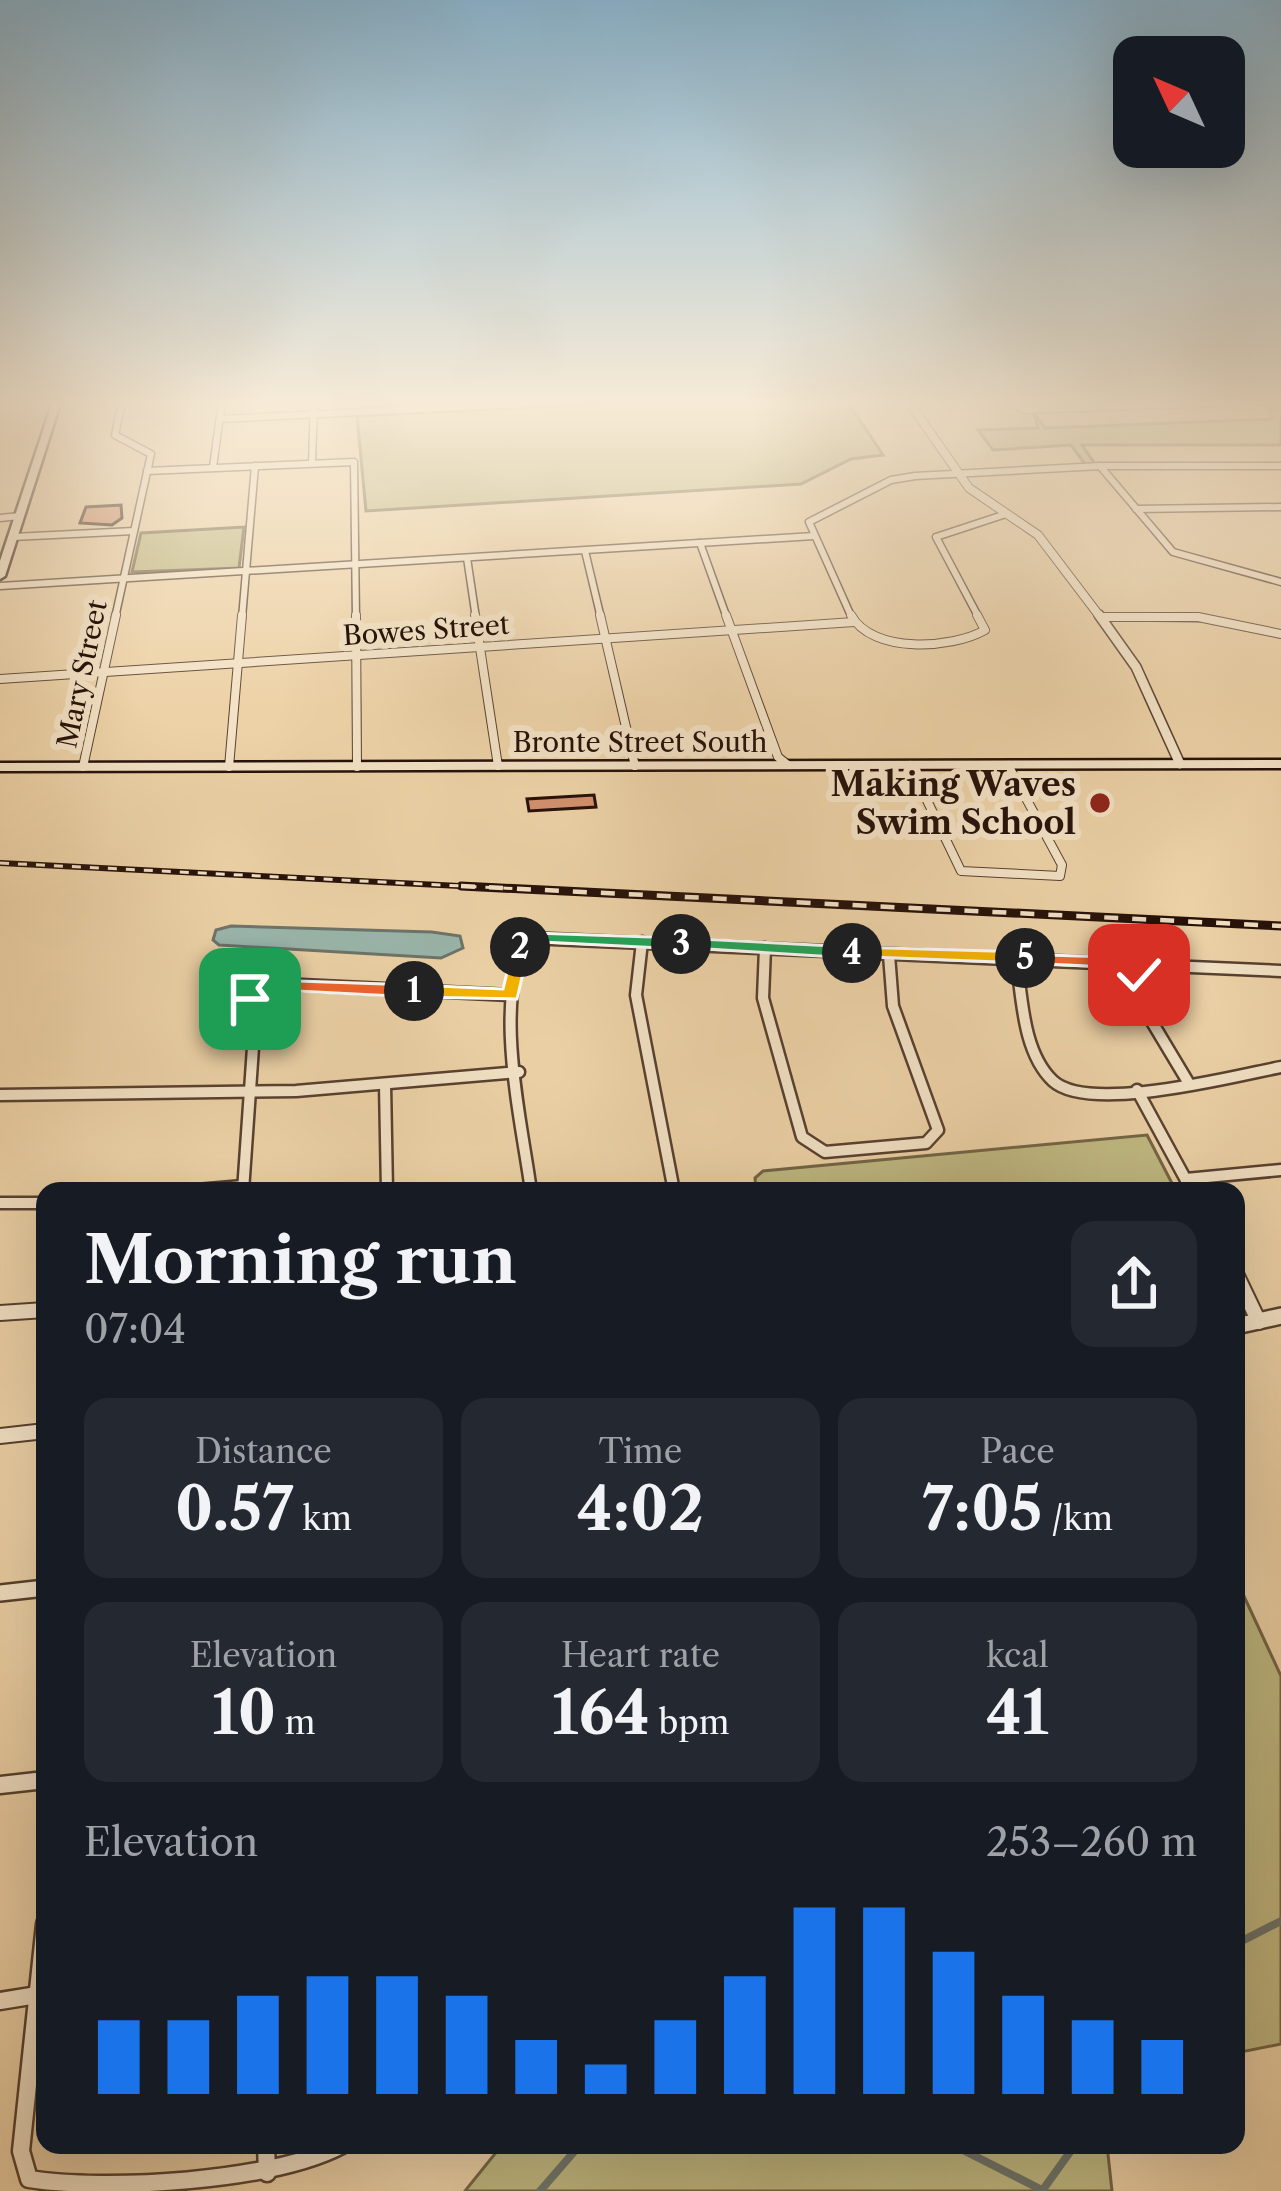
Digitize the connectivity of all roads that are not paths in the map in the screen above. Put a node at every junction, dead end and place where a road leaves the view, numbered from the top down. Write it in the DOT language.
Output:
graph roads {
  1 [pos="24,503"];
  2 [pos="140,503"];
  3 [pos="252,503"];
  4 [pos="353,503"];
  5 [pos="840,503"];
  6 [pos="993,503"];
  7 [pos="1131,503"];
  8 [pos="1281,507"];
  9 [pos="1136,509"];
  10 [pos="1006,514"];
  11 [pos="20,516"];
  12 [pos="0,518"];
  13 [pos="134,531"];
  14 [pos="814,536"];
  15 [pos="13,537"];
  16 [pos="700,542"];
  17 [pos="585,551"];
  18 [pos="467,557"];
  19 [pos="355,564"];
  20 [pos="246,571"];
  21 [pos="0,576"];
  22 [pos="124,579"];
  23 [pos="1281,582"];
  24 [pos="0,586"];
  25 [pos="1102,617"];
  26 [pos="854,622"];
  27 [pos="733,633"];
  28 [pos="1281,634"];
  29 [pos="609,640"];
  30 [pos="481,648"];
  31 [pos="356,656"];
  32 [pos="238,663"];
  33 [pos="104,671"];
  34 [pos="0,679"];
  35 [pos="1180,764"];
  36 [pos="1281,764"];
  37 [pos="788,765"];
  38 [pos="910,765"];
  39 [pos="1008,765"];
  40 [pos="357,766"];
  41 [pos="498,766"];
  42 [pos="635,766"];
  43 [pos="0,767"];
  44 [pos="82,767"];
  45 [pos="229,767"];
  46 [pos="642,942"];
  47 [pos="765,948"];
  48 [pos="889,955"];
  49 [pos="1016,957"];
  50 [pos="1137,963"];
  51 [pos="1281,971"];
  52 [pos="511,995"];
  53 [pos="1281,1067"];
  54 [pos="519,1072"];
  55 [pos="1188,1082"];
  56 [pos="385,1084"];
  57 [pos="1137,1090"];
  58 [pos="250,1092"];
  59 [pos="0,1095"];
  60 [pos="1281,1170"];
  61 [pos="243,1182"];
  62 [pos="387,1182"];
  63 [pos="530,1182"];
  64 [pos="672,1182"];
  65 [pos="1187,1182"];
  66 [pos="1207,1182"];
  67 [pos="0,1203"];
  68 [pos="36,1203"];
  69 [pos="1245,1293"];
  70 [pos="36,1311"];
  71 [pos="0,1313"];
  72 [pos="1281,1316"];
  73 [pos="1259,1322"];
  74 [pos="1245,1324"];
  75 [pos="36,1432"];
  76 [pos="0,1436"];
  77 [pos="36,1589"];
  78 [pos="0,1592"];
  79 [pos="36,1781"];
  80 [pos="0,1785"];
  81 [pos="36,1995"];
  82 [pos="0,2001"];
  83 [pos="36,2013"];
  84 [pos="266,2154"];
  85 [pos="328,2154"];
  86 [pos="267,2173"];
  1 -- 11 [label="main road"];
  2 -- 13 [label="street, Mary Street"];
  3 -- 20 [label="street"];
  4 -- 19 [label="street"];
  5 -- 14 [label="street"];
  6 -- 10 [label="street"];
  7 -- 9 [label="street"];
  8 -- 9 [label="street"];
  9 -- 23 [label="street"];
  10 -- 25 [label="street"];
  10 -- 26 [label="street"];
  11 -- 12 [label="street"];
  11 -- 15 [label="main road"];
  13 -- 15 [label="street"];
  13 -- 22 [label="street, Mary Street"];
  14 -- 16 [label="street"];
  14 -- 26 [label="street"];
  15 -- 21 [label="main road"];
  16 -- 17 [label="street"];
  16 -- 27 [label="street"];
  17 -- 18 [label="street"];
  17 -- 29 [label="street"];
  18 -- 19 [label="street"];
  18 -- 30 [label="street"];
  19 -- 20 [label="street"];
  19 -- 31 [label="street"];
  20 -- 22 [label="street"];
  20 -- 32 [label="street"];
  22 -- 24 [label="street"];
  22 -- 33 [label="street, Mary Street"];
  25 -- 28 [label="street"];
  25 -- 35 [label="street"];
  26 -- 27 [label="street, Bowes Street"];
  27 -- 29 [label="street, Bowes Street"];
  27 -- 37 [label="street"];
  29 -- 30 [label="street, Bowes Street"];
  29 -- 42 [label="street"];
  30 -- 31 [label="street, Bowes Street"];
  30 -- 41 [label="street"];
  31 -- 32 [label="street, Bowes Street"];
  31 -- 40 [label="street"];
  32 -- 33 [label="street, Bowes Street"];
  32 -- 45 [label="street"];
  33 -- 34 [label="street, Bowes Street"];
  33 -- 44 [label="street, Mary Street"];
  35 -- 36 [label="main road, Bronte Street South"];
  35 -- 39 [label="main road, Bronte Street South"];
  37 -- 38 [label="main road, Bronte Street South"];
  37 -- 42 [label="main road, Bronte Street South"];
  38 -- 39 [label="main road, Bronte Street South"];
  38 -- 39 [label="street"];
  40 -- 41 [label="main road, Bronte Street South"];
  40 -- 45 [label="main road, Bronte Street South"];
  41 -- 42 [label="main road, Bronte Street South"];
  43 -- 44 [label="main road, Bronte Street South"];
  44 -- 45 [label="main road, Bronte Street South"];
  46 -- 47 [label="street"];
  46 -- 52 [label="street"];
  46 -- 64 [label="street"];
  47 -- 48 [label="street"];
  47 -- 48 [label="street"];
  48 -- 49 [label="street"];
  49 -- 50 [label="street"];
  49 -- 57 [label="street"];
  50 -- 51 [label="street"];
  50 -- 55 [label="street"];
  52 -- 54 [label="street"];
  52 -- 58 [label="street"];
  53 -- 55 [label="street"];
  54 -- 56 [label="street"];
  54 -- 63 [label="street"];
  55 -- 57 [label="street"];
  56 -- 58 [label="street"];
  56 -- 62 [label="street"];
  57 -- 65 [label="street"];
  58 -- 59 [label="street"];
  58 -- 61 [label="street"];
  60 -- 66 [label="street"];
  67 -- 68 [label="street"];
  69 -- 73 [label="street"];
  70 -- 71 [label="street"];
  72 -- 73 [label="street"];
  73 -- 74 [label="street"];
  75 -- 76 [label="street"];
  77 -- 78 [label="street"];
  79 -- 80 [label="street"];
  81 -- 82 [label="street"];
  83 -- 86 [label="street"];
  84 -- 86 [label="street"];
  85 -- 86 [label="street"];
}
